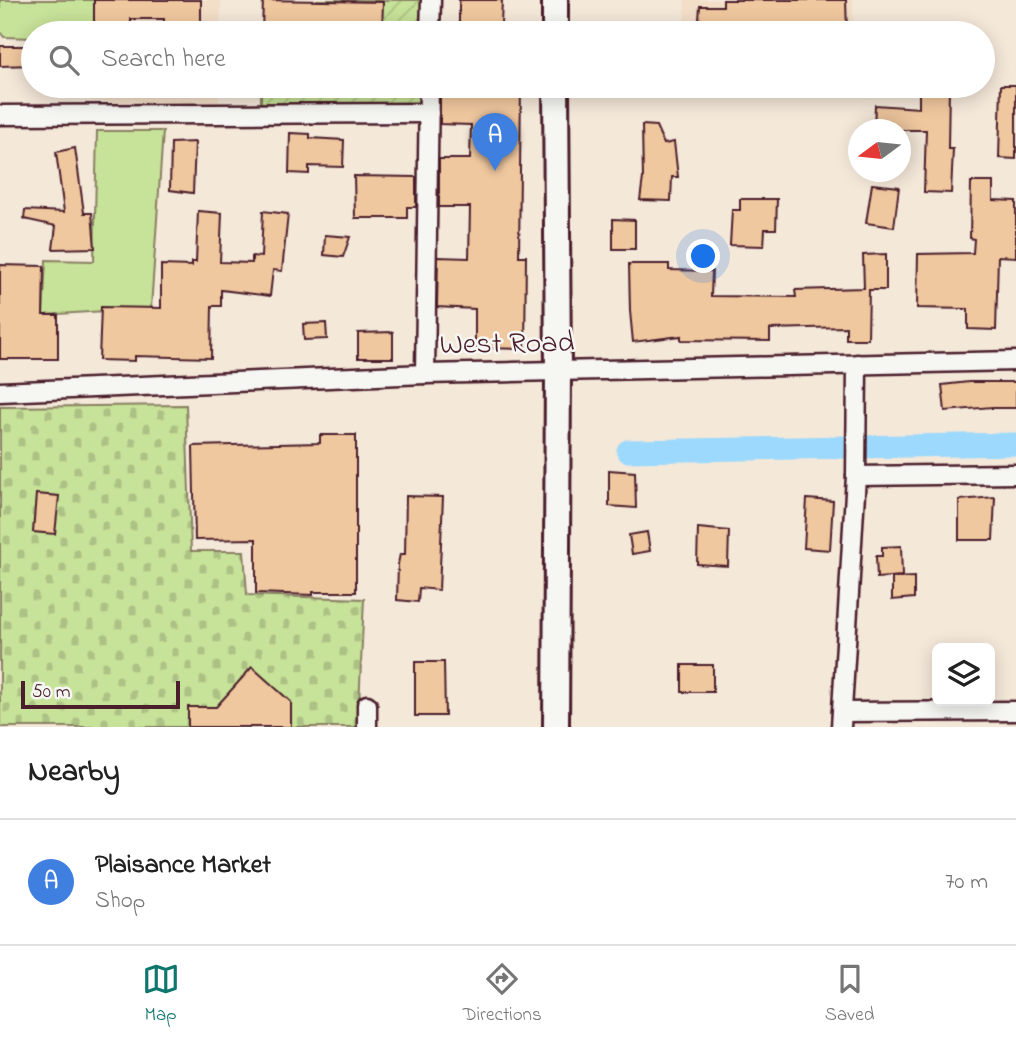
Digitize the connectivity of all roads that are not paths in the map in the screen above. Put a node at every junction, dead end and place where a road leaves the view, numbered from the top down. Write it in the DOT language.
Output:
graph roads {
  1 [pos="430,0"];
  2 [pos="555,0"];
  3 [pos="430,21"];
  4 [pos="555,21"];
  5 [pos="429,98"];
  6 [pos="555,98"];
  7 [pos="429,113"];
  8 [pos="0,115"];
  9 [pos="1016,361"];
  10 [pos="857,364"];
  11 [pos="558,372"];
  12 [pos="425,374"];
  13 [pos="0,392"];
  14 [pos="1016,474"];
  15 [pos="856,477"];
  16 [pos="367,705"];
  17 [pos="1016,711"];
  18 [pos="841,720"];
  19 [pos="367,727"];
  20 [pos="555,727"];
  1 -- 3 [label="street"];
  2 -- 4 [label="main road"];
  5 -- 7 [label="street"];
  6 -- 11 [label="main road"];
  7 -- 8 [label="street"];
  7 -- 12 [label="street"];
  9 -- 10 [label="street, West Road"];
  10 -- 11 [label="street, West Road"];
  10 -- 15 [label="street"];
  11 -- 12 [label="street, West Road"];
  11 -- 20 [label="main road"];
  12 -- 13 [label="street, West Road"];
  14 -- 15 [label="street"];
  15 -- 18 [label="street"];
  16 -- 19 [label="street"];
  17 -- 18 [label="street"];
}
